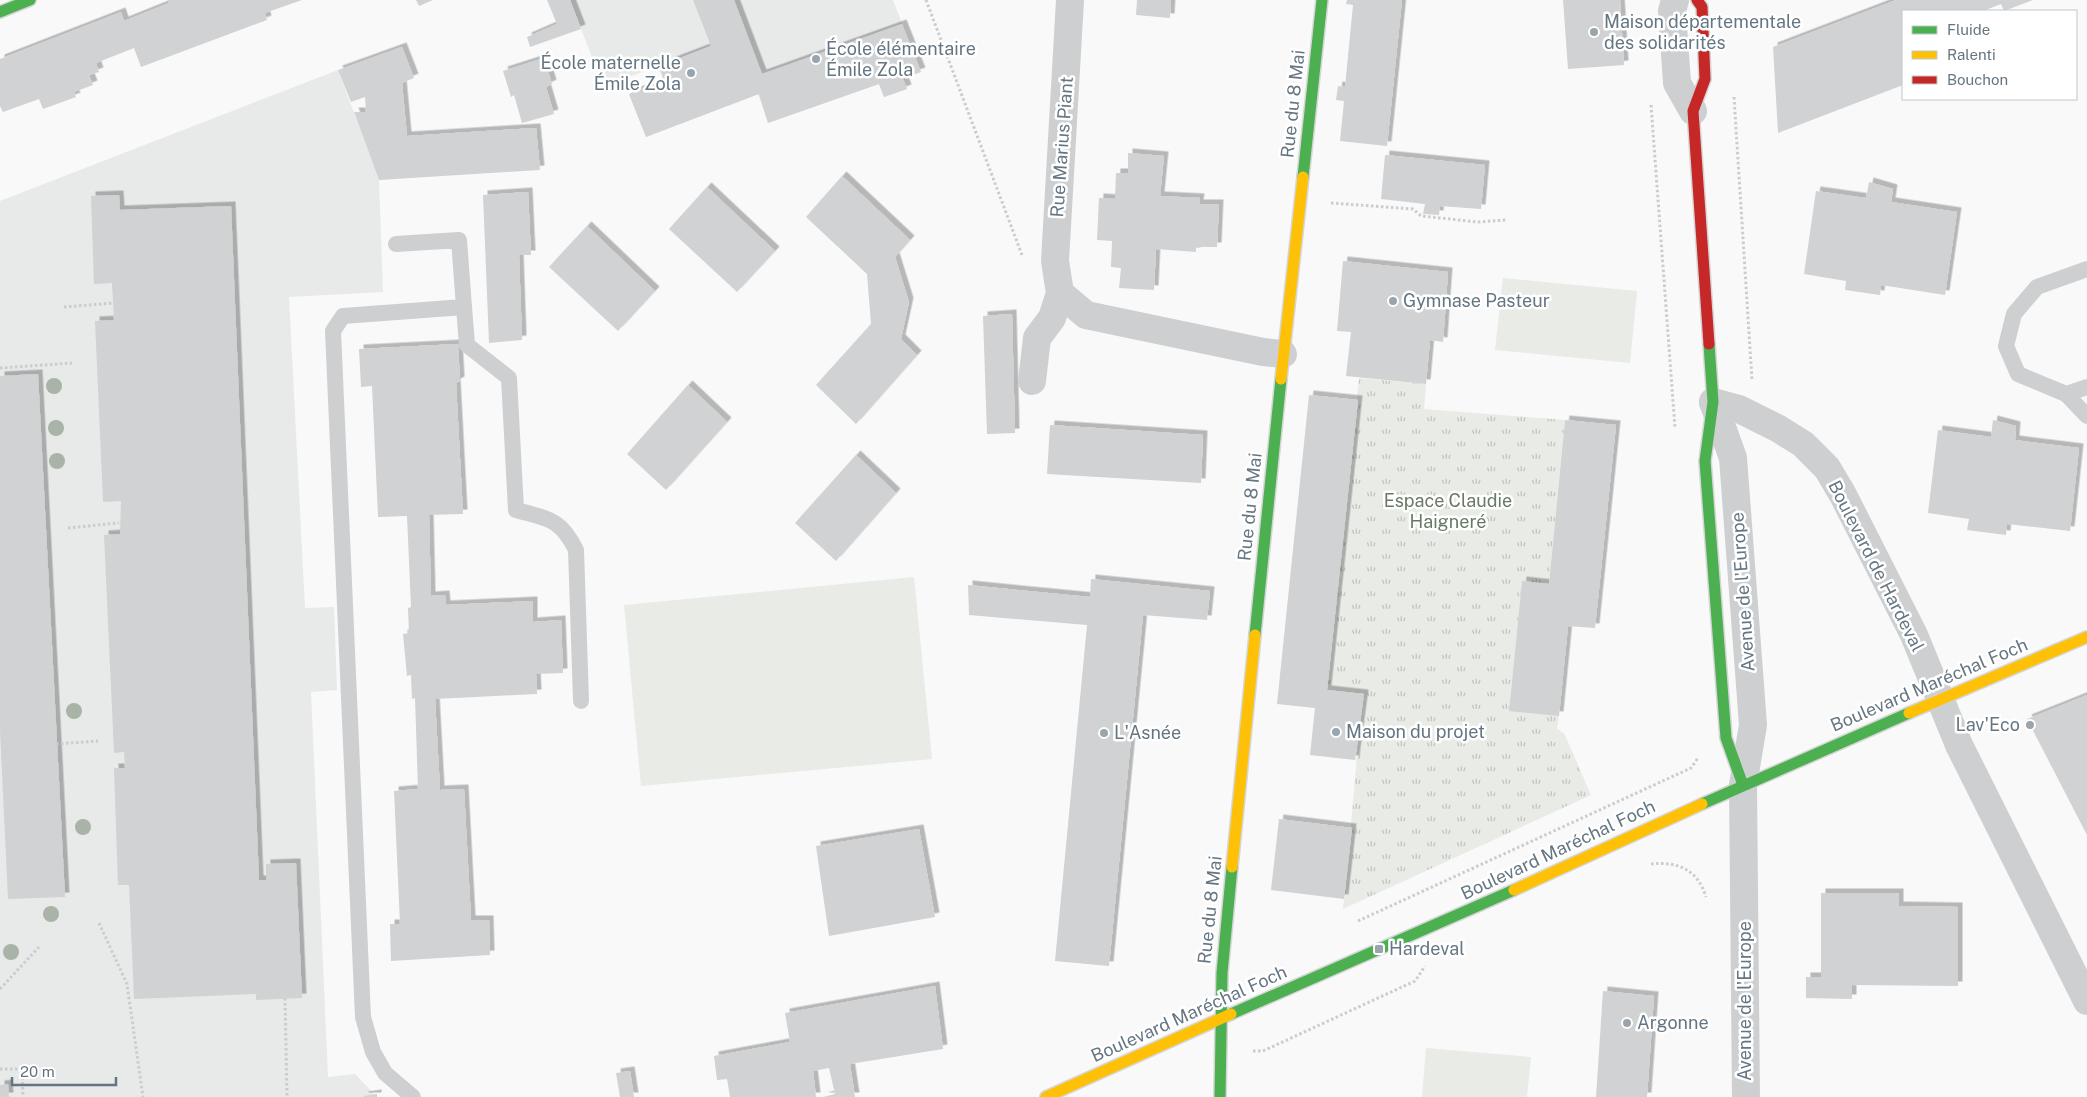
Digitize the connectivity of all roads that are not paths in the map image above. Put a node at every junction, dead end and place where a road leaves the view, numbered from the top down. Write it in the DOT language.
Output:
graph roads {
  1 [pos="30,0"];
  2 [pos="1070,0"];
  3 [pos="1322,0"];
  4 [pos="1675,0"];
  5 [pos="1697,0"];
  6 [pos="0,12"];
  7 [pos="1693,111"];
  8 [pos="396,244"];
  9 [pos="2087,269"];
  10 [pos="1060,293"];
  11 [pos="464,307"];
  12 [pos="1283,354"];
  13 [pos="1032,381"];
  14 [pos="2087,387"];
  15 [pos="2066,394"];
  16 [pos="1713,402"];
  17 [pos="2087,416"];
  18 [pos="2087,637"];
  19 [pos="1940,699"];
  20 [pos="581,701"];
  21 [pos="1744,785"];
  22 [pos="2087,1001"];
  23 [pos="1221,1018"];
  24 [pos="413,1097"];
  25 [pos="1046,1097"];
  26 [pos="1220,1097"];
  27 [pos="1746,1097"];
  1 -- 6 [label="street"];
  2 -- 10 [label="street, Rue Marius Piant"];
  3 -- 12 [label="street, Rue du 8 Mai"];
  4 -- 7 [label="street, Avenue de l'Europe"];
  5 -- 7 [label="street, Avenue de l'Europe"];
  7 -- 16 [label="street, Avenue de l'Europe"];
  8 -- 11 [label="lane"];
  9 -- 15 [label="lane"];
  10 -- 12 [label="street"];
  10 -- 13 [label="street, Rue Marius Piant"];
  11 -- 20 [label="lane"];
  11 -- 24 [label="lane"];
  12 -- 23 [label="street, Rue du 8 Mai"];
  14 -- 15 [label="lane"];
  15 -- 17 [label="lane"];
  16 -- 19 [label="street, Boulevard de Hardeval"];
  16 -- 21 [label="street, Avenue de l'Europe"];
  18 -- 19 [label="street, Boulevard Maréchal Foch"];
  19 -- 21 [label="street, Boulevard Maréchal Foch"];
  19 -- 22 [label="street, Boulevard de Hardeval"];
  21 -- 23 [label="street, Boulevard Maréchal Foch"];
  21 -- 27 [label="street, Avenue de l'Europe"];
  23 -- 25 [label="street, Boulevard Maréchal Foch"];
  23 -- 26 [label="street, Rue du 8 Mai"];
}
